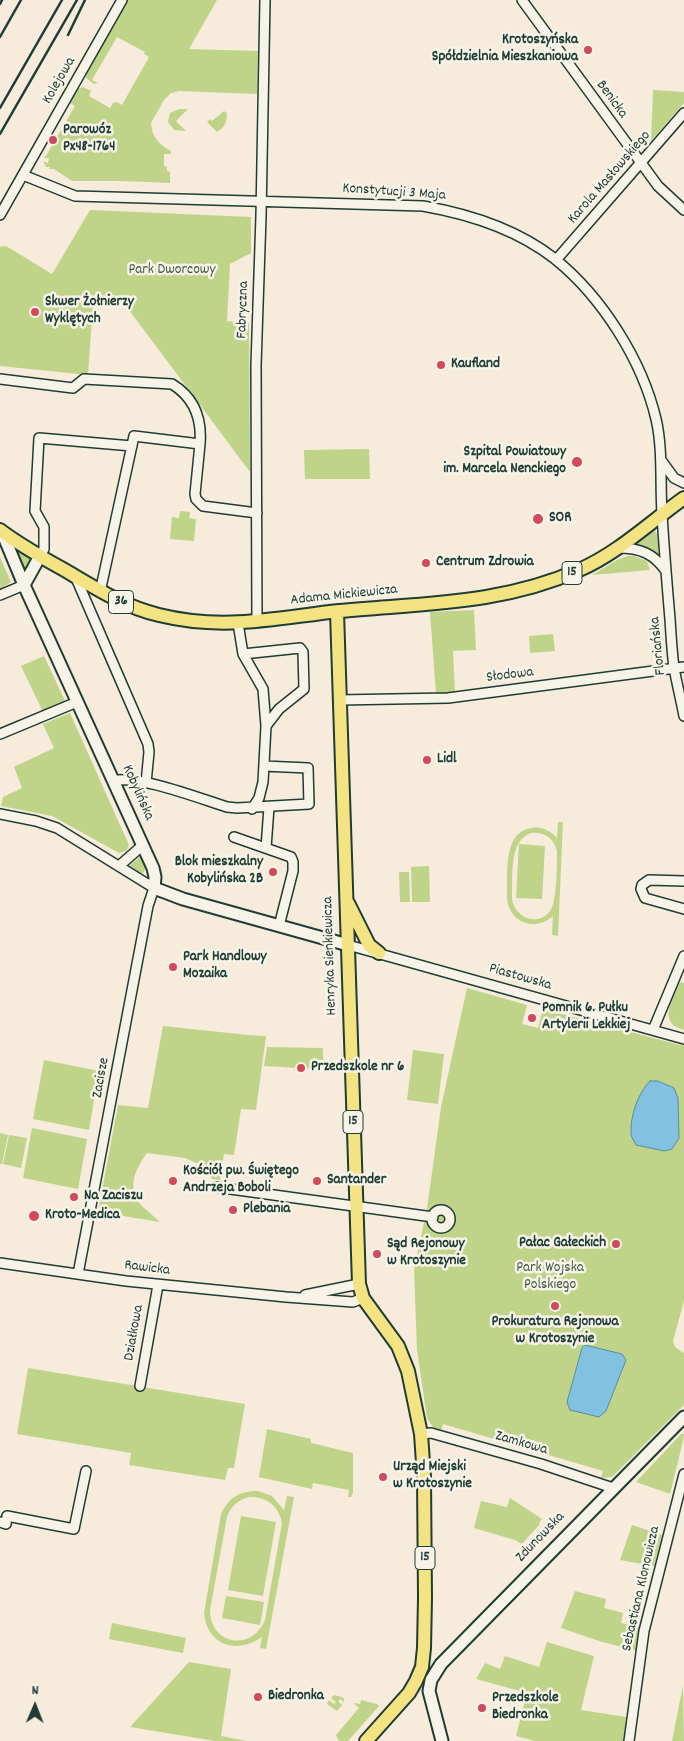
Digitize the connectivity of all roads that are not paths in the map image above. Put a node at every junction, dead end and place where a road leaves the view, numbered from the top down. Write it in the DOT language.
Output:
graph roads {
  1 [pos="122,0"];
  2 [pos="265,0"];
  3 [pos="522,0"];
  4 [pos="684,114"];
  5 [pos="641,163"];
  6 [pos="22,175"];
  7 [pos="261,201"];
  8 [pos="684,210"];
  9 [pos="0,215"];
  10 [pos="556,260"];
  11 [pos="0,379"];
  12 [pos="200,444"];
  13 [pos="132,446"];
  14 [pos="660,457"];
  15 [pos="684,482"];
  16 [pos="684,498"];
  17 [pos="257,513"];
  18 [pos="662,514"];
  19 [pos="1,531"];
  20 [pos="618,548"];
  21 [pos="40,556"];
  22 [pos="666,571"];
  23 [pos="75,576"];
  24 [pos="24,585"];
  25 [pos="100,592"];
  26 [pos="0,595"];
  27 [pos="337,612"];
  28 [pos="257,622"];
  29 [pos="238,623"];
  30 [pos="243,654"];
  31 [pos="679,668"];
  32 [pos="339,700"];
  33 [pos="77,702"];
  34 [pos="684,716"];
  35 [pos="266,726"];
  36 [pos="0,734"];
  37 [pos="264,766"];
  38 [pos="114,781"];
  39 [pos="146,783"];
  40 [pos="269,807"];
  41 [pos="252,809"];
  42 [pos="0,814"];
  43 [pos="234,837"];
  44 [pos="143,845"];
  45 [pos="266,848"];
  46 [pos="119,866"];
  47 [pos="684,881"];
  48 [pos="154,888"];
  49 [pos="346,897"];
  50 [pos="684,909"];
  51 [pos="279,926"];
  52 [pos="348,944"];
  53 [pos="379,953"];
  54 [pos="684,956"];
  55 [pos="653,1030"];
  56 [pos="684,1039"];
  57 [pos="216,1187"];
  58 [pos="356,1206"];
  59 [pos="433,1217"];
  60 [pos="0,1263"];
  61 [pos="78,1274"];
  62 [pos="158,1284"];
  63 [pos="359,1284"];
  64 [pos="292,1298"];
  65 [pos="364,1298"];
  66 [pos="140,1386"];
  67 [pos="684,1417"];
  68 [pos="421,1434"];
  69 [pos="86,1471"];
  70 [pos="684,1474"];
  71 [pos="613,1488"];
  72 [pos="0,1522"];
  73 [pos="366,1741"];
  74 [pos="442,1741"];
  75 [pos="629,1741"];
  1 -- 6 [label="street, Kolejowa"];
  2 -- 7 [label="street, Fabryczna"];
  3 -- 5 [label="street, Benicka"];
  4 -- 5 [label="street, Karola Masłowskiego"];
  5 -- 8 [label="street, Benicka"];
  5 -- 10 [label="street, Karola Masłowskiego"];
  6 -- 7 [label="street, Konstytucji 3 Maja"];
  6 -- 9 [label="street, Kolejowa"];
  7 -- 10 [label="street, Konstytucji 3 Maja"];
  7 -- 17 [label="street, Fabryczna"];
  10 -- 14 [label="street, Konstytucji 3 Maja"];
  11 -- 12 [label="street"];
  12 -- 13 [label="street"];
  12 -- 17 [label="street"];
  13 -- 21 [label="street"];
  13 -- 25 [label="street"];
  14 -- 15 [label="street, Konstytucji 3 Maja"];
  14 -- 18 [label="street, Konstytucji 3 Maja"];
  16 -- 18 [label="main road, Adama Mickiewicza / 15"];
  17 -- 28 [label="street, Fabryczna"];
  18 -- 20 [label="main road, Adama Mickiewicza / 15"];
  18 -- 22 [label="street, Floriańska"];
  19 -- 21 [label="main road, Adama Mickiewicza / 36"];
  19 -- 24 [label="street, Kobylińska"];
  20 -- 22 [label="street"];
  20 -- 27 [label="main road, Adama Mickiewicza / 15"];
  21 -- 23 [label="main road, Adama Mickiewicza / 36"];
  21 -- 24 [label="street"];
  22 -- 31 [label="street, Floriańska"];
  23 -- 25 [label="main road, Adama Mickiewicza / 36"];
  23 -- 39 [label="street"];
  24 -- 26 [label="street"];
  24 -- 33 [label="street, Kobylińska"];
  25 -- 29 [label="main road, Adama Mickiewicza / 36"];
  27 -- 28 [label="main road, Adama Mickiewicza / 36"];
  27 -- 32 [label="main road, Henryka Sienkiewicza / 15"];
  28 -- 29 [label="main road, Adama Mickiewicza / 36"];
  29 -- 30 [label="street"];
  30 -- 35 [label="street"];
  30 -- 35 [label="street"];
  31 -- 32 [label="street, Słodowa"];
  31 -- 34 [label="street, Floriańska"];
  32 -- 49 [label="main road, Henryka Sienkiewicza / 15"];
  33 -- 36 [label="street"];
  33 -- 38 [label="street, Kobylińska"];
  35 -- 37 [label="street"];
  37 -- 40 [label="street"];
  37 -- 41 [label="street"];
  38 -- 39 [label="street"];
  38 -- 44 [label="street, Kobylińska"];
  39 -- 41 [label="street"];
  40 -- 41 [label="street"];
  40 -- 45 [label="street"];
  42 -- 46 [label="street"];
  43 -- 45 [label="street"];
  44 -- 46 [label="street"];
  44 -- 48 [label="street, Kobylińska"];
  45 -- 51 [label="street"];
  46 -- 48 [label="street"];
  47 -- 50 [label="street"];
  48 -- 51 [label="street"];
  48 -- 61 [label="street, Zacisze"];
  49 -- 52 [label="main road, Henryka Sienkiewicza / 15"];
  49 -- 53 [label="main road"];
  51 -- 52 [label="street"];
  52 -- 53 [label="street, Piastowska"];
  52 -- 58 [label="main road, Henryka Sienkiewicza / 15"];
  53 -- 55 [label="street, Piastowska"];
  54 -- 55 [label="street"];
  55 -- 56 [label="street, Piastowska"];
  57 -- 58 [label="street"];
  58 -- 59 [label="street"];
  58 -- 63 [label="main road, Henryka Sienkiewicza / 15"];
  60 -- 61 [label="street, Rawicka"];
  61 -- 62 [label="street, Rawicka"];
  62 -- 64 [label="street, Rawicka"];
  62 -- 66 [label="street, Działkowa"];
  63 -- 64 [label="street, Rawicka"];
  63 -- 65 [label="main road, Henryka Sienkiewicza / 15"];
  64 -- 65 [label="street, Rawicka"];
  65 -- 68 [label="main road, 15"];
  67 -- 71 [label="street, Zdunowska"];
  68 -- 71 [label="street, Zamkowa"];
  68 -- 73 [label="main road, 15"];
  69 -- 72 [label="street"];
  70 -- 75 [label="street, Sebastiana Klonowicza"];
  71 -- 74 [label="street, Zdunowska"];
}
